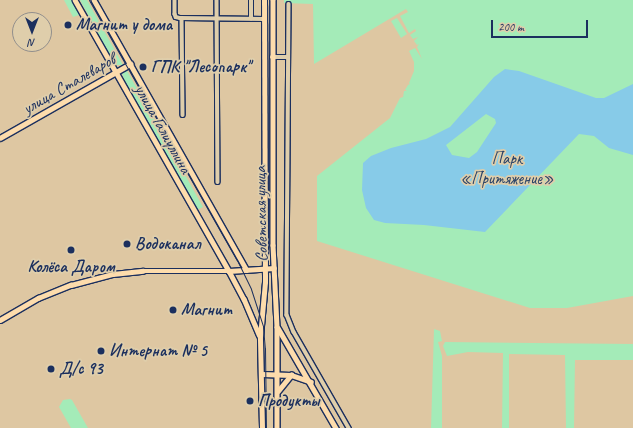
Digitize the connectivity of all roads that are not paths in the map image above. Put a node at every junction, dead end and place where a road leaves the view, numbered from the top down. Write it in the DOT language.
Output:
graph roads {
  1 [pos="75,0"];
  2 [pos="94,0"];
  3 [pos="175,0"];
  4 [pos="218,0"];
  5 [pos="251,0"];
  6 [pos="264,0"];
  7 [pos="273,0"];
  8 [pos="289,4"];
  9 [pos="182,18"];
  10 [pos="218,18"];
  11 [pos="251,19"];
  12 [pos="264,19"];
  13 [pos="263,57"];
  14 [pos="272,57"];
  15 [pos="288,57"];
  16 [pos="130,64"];
  17 [pos="116,72"];
  18 [pos="183,115"];
  19 [pos="0,138"];
  20 [pos="218,182"];
  21 [pos="265,268"];
  22 [pos="274,268"];
  23 [pos="247,270"];
  24 [pos="229,271"];
  25 [pos="0,320"];
  26 [pos="277,327"];
  27 [pos="260,337"];
  28 [pos="262,374"];
  29 [pos="277,374"];
  30 [pos="291,375"];
  31 [pos="311,383"];
  32 [pos="277,393"];
  33 [pos="262,428"];
  34 [pos="277,428"];
  35 [pos="336,428"];
  36 [pos="349,428"];
  1 -- 17 [label="main road, улица Галиуллина"];
  2 -- 16 [label="main road, улица Галиуллина"];
  3 -- 9 [label="street"];
  4 -- 10 [label="street"];
  5 -- 11 [label="street"];
  6 -- 12 [label="main road, Советская улица"];
  7 -- 14 [label="main road, Советская улица"];
  8 -- 15 [label="street"];
  9 -- 10 [label="street"];
  9 -- 18 [label="street"];
  10 -- 11 [label="street"];
  10 -- 20 [label="street"];
  11 -- 12 [label="street"];
  12 -- 13 [label="main road, Советская улица"];
  13 -- 14 [label="main road"];
  13 -- 21 [label="main road, Советская улица"];
  14 -- 15 [label="street"];
  14 -- 22 [label="main road, Советская улица"];
  15 -- 36 [label="street"];
  16 -- 17 [label="main road, улица Сталеваров"];
  16 -- 23 [label="main road, улица Галиуллина"];
  17 -- 19 [label="main road, улица Сталеваров"];
  17 -- 24 [label="main road, улица Галиуллина"];
  21 -- 22 [label="main road"];
  21 -- 23 [label="main road"];
  21 -- 27 [label="main road, Советская улица"];
  22 -- 26 [label="main road, Советская улица"];
  23 -- 24 [label="main road"];
  24 -- 25 [label="main road"];
  24 -- 27 [label="main road, Советская улица"];
  26 -- 29 [label="main road, Советская улица"];
  26 -- 31 [label="main road"];
  27 -- 28 [label="main road, Советская улица"];
  28 -- 29 [label="main road"];
  28 -- 33 [label="main road, Советская улица"];
  29 -- 30 [label="main road"];
  29 -- 32 [label="main road, Советская улица"];
  30 -- 31 [label="main road"];
  30 -- 32 [label="main road"];
  31 -- 35 [label="main road"];
  32 -- 34 [label="main road, Советская улица"];
}
